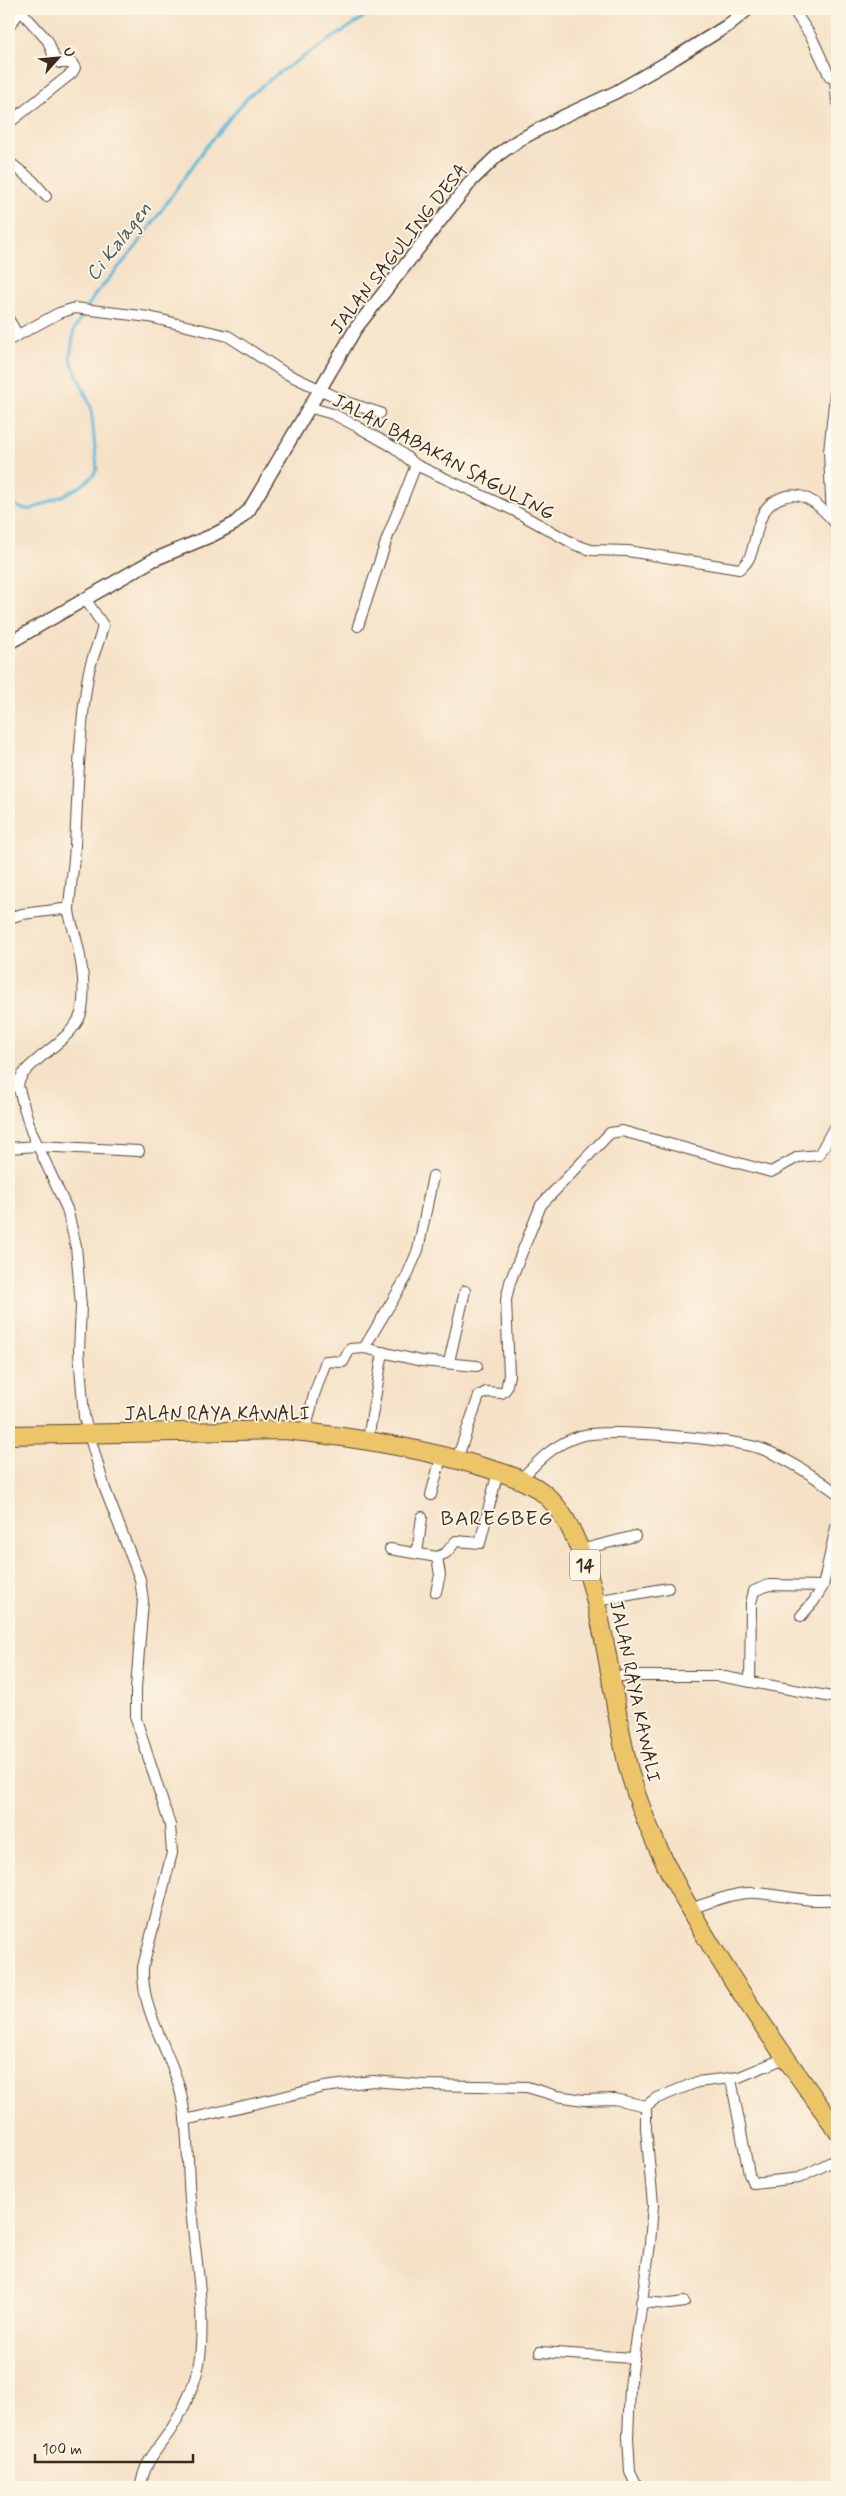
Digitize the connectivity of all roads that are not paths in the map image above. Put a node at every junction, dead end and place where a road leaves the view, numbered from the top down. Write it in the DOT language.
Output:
graph roads {
  1 [pos="748,9"];
  2 [pos="794,9"];
  3 [pos="21,10"];
  4 [pos="9,26"];
  5 [pos="836,78"];
  6 [pos="837,101"];
  7 [pos="9,123"];
  8 [pos="9,162"];
  9 [pos="46,196"];
  10 [pos="9,320"];
  11 [pos="13,338"];
  12 [pos="837,375"];
  13 [pos="320,390"];
  14 [pos="308,407"];
  15 [pos="380,414"];
  16 [pos="416,464"];
  17 [pos="835,522"];
  18 [pos="86,600"];
  19 [pos="358,626"];
  20 [pos="9,642"];
  21 [pos="69,912"];
  22 [pos="9,918"];
  23 [pos="837,1127"];
  24 [pos="37,1146"];
  25 [pos="9,1148"];
  26 [pos="139,1151"];
  27 [pos="433,1176"];
  28 [pos="465,1291"];
  29 [pos="364,1348"];
  30 [pos="383,1352"];
  31 [pos="449,1362"];
  32 [pos="477,1366"];
  33 [pos="305,1432"];
  34 [pos="9,1435"];
  35 [pos="88,1435"];
  36 [pos="368,1439"];
  37 [pos="450,1456"];
  38 [pos="498,1471"];
  39 [pos="520,1480"];
  40 [pos="837,1493"];
  41 [pos="431,1495"];
  42 [pos="422,1516"];
  43 [pos="837,1523"];
  44 [pos="635,1536"];
  45 [pos="390,1549"];
  46 [pos="580,1550"];
  47 [pos="417,1553"];
  48 [pos="438,1557"];
  49 [pos="823,1586"];
  50 [pos="668,1588"];
  51 [pos="436,1592"];
  52 [pos="596,1602"];
  53 [pos="801,1616"];
  54 [pos="610,1676"];
  55 [pos="750,1682"];
  56 [pos="837,1698"];
  57 [pos="837,1899"];
  58 [pos="689,1909"];
  59 [pos="785,2058"];
  60 [pos="731,2079"];
  61 [pos="646,2106"];
  62 [pos="185,2120"];
  63 [pos="837,2130"];
  64 [pos="837,2159"];
  65 [pos="642,2302"];
  66 [pos="684,2302"];
  67 [pos="540,2352"];
  68 [pos="633,2358"];
  69 [pos="141,2487"];
  70 [pos="638,2487"];
  1 -- 13 [label="street, JALAN SAGULING DESA"];
  2 -- 5 [label="street"];
  3 -- 4 [label="street"];
  3 -- 7 [label="street"];
  5 -- 6 [label="street"];
  8 -- 9 [label="street"];
  10 -- 11 [label="street"];
  11 -- 13 [label="street"];
  12 -- 17 [label="street"];
  13 -- 14 [label="street, JALAN SAGULING DESA"];
  13 -- 15 [label="street"];
  14 -- 16 [label="street, JALAN BABAKAN SAGULING"];
  14 -- 18 [label="street, JALAN SAGULING DESA"];
  16 -- 17 [label="street, JALAN BABAKAN SAGULING"];
  16 -- 19 [label="street"];
  18 -- 20 [label="street, JALAN SAGULING DESA"];
  18 -- 21 [label="street"];
  21 -- 22 [label="street"];
  21 -- 24 [label="street"];
  23 -- 37 [label="street"];
  24 -- 25 [label="street"];
  24 -- 26 [label="street"];
  24 -- 35 [label="street"];
  27 -- 29 [label="street"];
  28 -- 31 [label="street"];
  29 -- 30 [label="street"];
  29 -- 33 [label="street"];
  30 -- 31 [label="street"];
  30 -- 36 [label="street"];
  31 -- 32 [label="street"];
  33 -- 35 [label="highway, JALAN RAYA KAWALI / 14"];
  33 -- 36 [label="highway, JALAN RAYA KAWALI / 14"];
  34 -- 35 [label="highway, JALAN RAYA KAWALI / 14"];
  35 -- 62 [label="street"];
  36 -- 37 [label="highway, JALAN RAYA KAWALI / 14"];
  37 -- 38 [label="highway, JALAN RAYA KAWALI / 14"];
  37 -- 41 [label="street"];
  38 -- 39 [label="highway, JALAN RAYA KAWALI / 14"];
  38 -- 48 [label="street"];
  39 -- 40 [label="street"];
  39 -- 46 [label="highway, JALAN RAYA KAWALI / 14"];
  42 -- 47 [label="street"];
  43 -- 49 [label="street"];
  44 -- 46 [label="street"];
  45 -- 47 [label="street"];
  46 -- 52 [label="highway, JALAN RAYA KAWALI / 14"];
  47 -- 48 [label="street"];
  48 -- 51 [label="street"];
  49 -- 53 [label="street"];
  49 -- 55 [label="street"];
  50 -- 52 [label="street"];
  52 -- 54 [label="highway, JALAN RAYA KAWALI / 14"];
  54 -- 55 [label="street"];
  54 -- 58 [label="highway, JALAN RAYA KAWALI / 14"];
  55 -- 56 [label="street"];
  57 -- 58 [label="street"];
  58 -- 59 [label="highway, JALAN RAYA KAWALI / 14"];
  59 -- 60 [label="street"];
  59 -- 63 [label="highway, JALAN RAYA KAWALI / 14"];
  60 -- 61 [label="street"];
  60 -- 64 [label="street"];
  61 -- 62 [label="street"];
  61 -- 65 [label="street"];
  62 -- 69 [label="street"];
  65 -- 66 [label="street"];
  65 -- 68 [label="street"];
  67 -- 68 [label="street"];
  68 -- 70 [label="street"];
}
